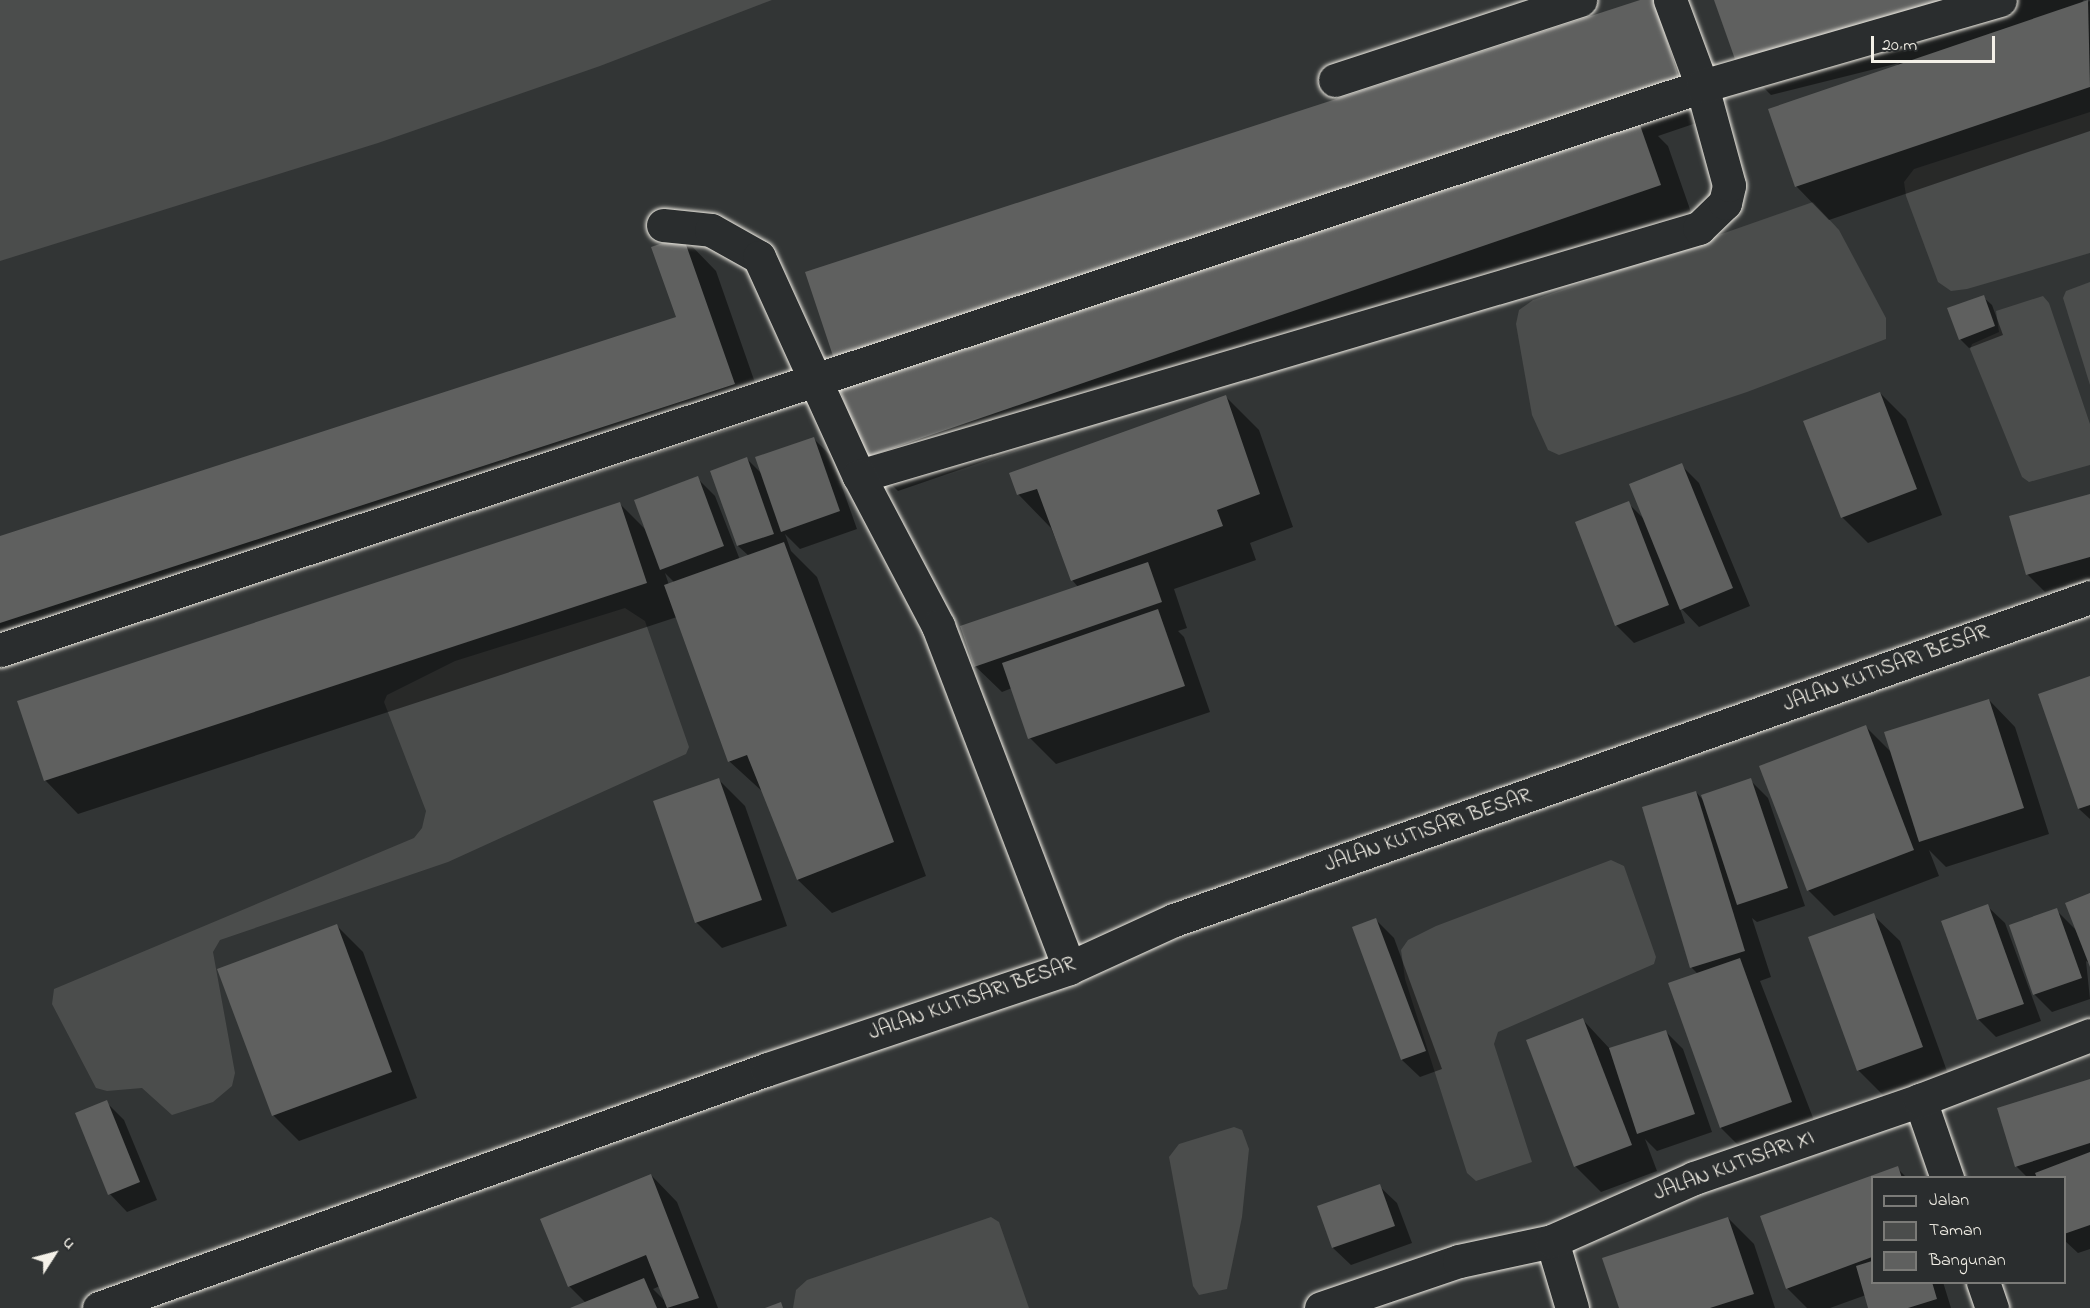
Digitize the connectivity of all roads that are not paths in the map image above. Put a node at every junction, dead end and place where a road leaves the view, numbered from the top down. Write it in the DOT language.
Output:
graph roads {
  1 [pos="1580,0"];
  2 [pos="1670,0"];
  3 [pos="2000,0"];
  4 [pos="1335,80"];
  5 [pos="1702,86"];
  6 [pos="663,225"];
  7 [pos="813,380"];
  8 [pos="859,476"];
  9 [pos="2090,597"];
  10 [pos="0,650"];
  11 [pos="1069,968"];
  12 [pos="2090,1035"];
  13 [pos="1920,1100"];
  14 [pos="1946,1176"];
  15 [pos="1552,1241"];
  16 [pos="1984,1284"];
  17 [pos="99,1308"];
  18 [pos="1321,1308"];
  19 [pos="1572,1308"];
  20 [pos="1992,1308"];
  1 -- 4 [label="street"];
  2 -- 5 [label="street"];
  3 -- 5 [label="street"];
  5 -- 7 [label="street"];
  5 -- 8 [label="street"];
  6 -- 7 [label="street"];
  7 -- 8 [label="street"];
  7 -- 10 [label="street"];
  8 -- 11 [label="street"];
  9 -- 11 [label="street, JALAN KUTISARI BESAR"];
  11 -- 17 [label="street, JALAN KUTISARI BESAR"];
  12 -- 13 [label="street, JALAN KUTISARI XI"];
  13 -- 14 [label="street"];
  13 -- 15 [label="street, JALAN KUTISARI XI"];
  15 -- 18 [label="street, JALAN KUTISARI XI"];
  15 -- 19 [label="street"];
  16 -- 20 [label="street"];
}
